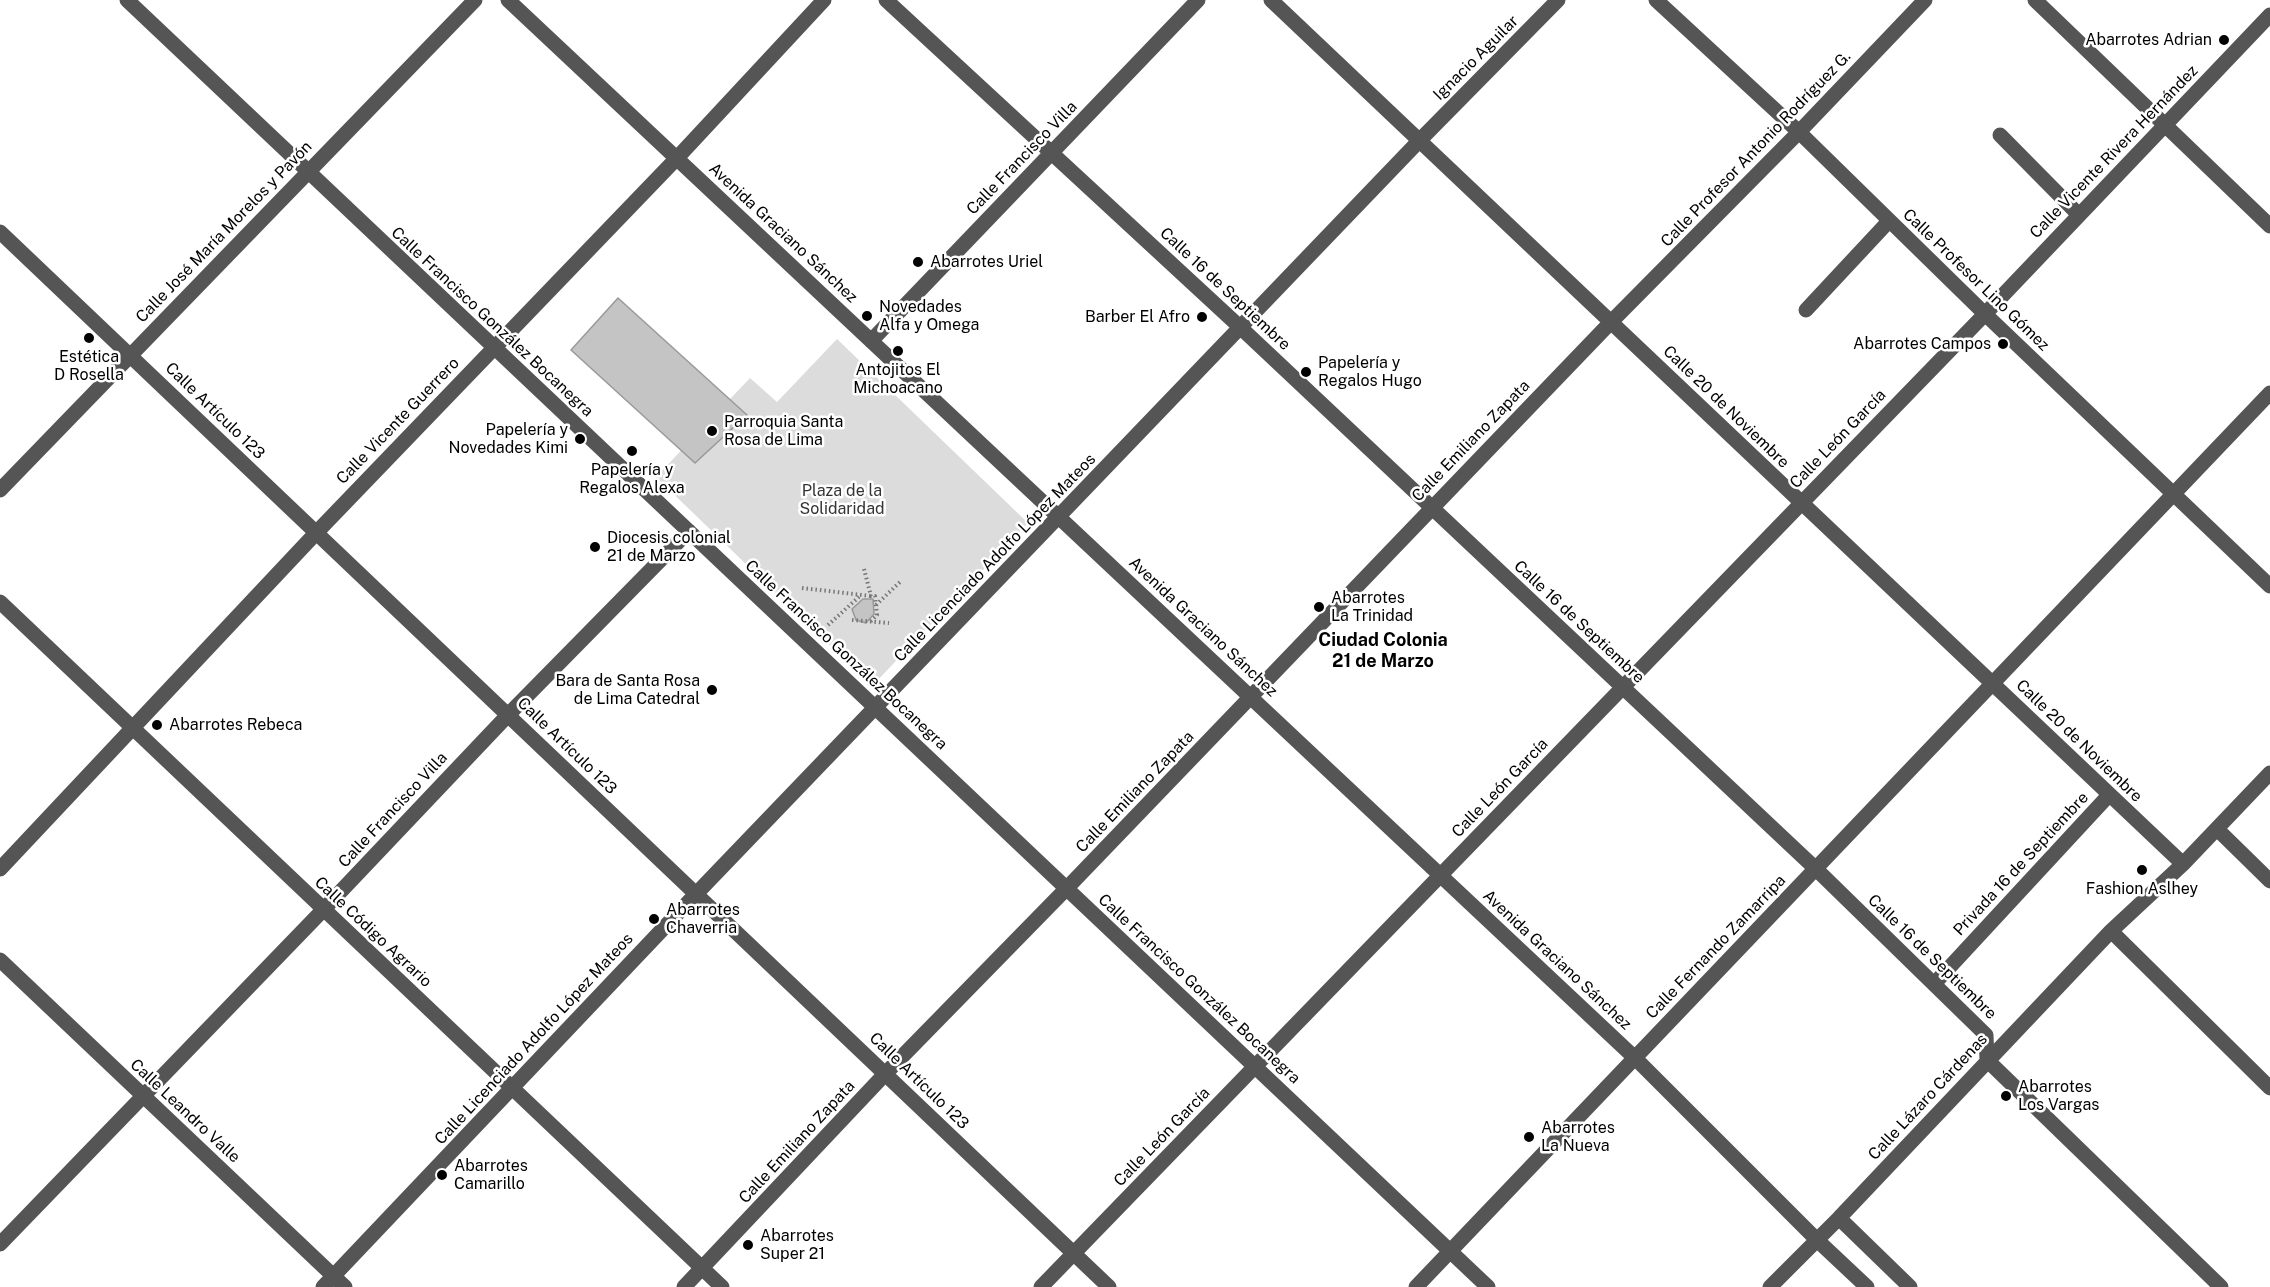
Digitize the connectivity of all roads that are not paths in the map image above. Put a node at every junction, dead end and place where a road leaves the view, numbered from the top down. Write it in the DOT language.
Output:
graph roads {
  1 [pos="127,0"];
  2 [pos="475,0"];
  3 [pos="508,0"];
  4 [pos="824,0"];
  5 [pos="886,0"];
  6 [pos="1198,0"];
  7 [pos="1271,0"];
  8 [pos="1558,0"];
  9 [pos="1656,0"];
  10 [pos="1925,0"];
  11 [pos="2035,0"];
  12 [pos="2270,15"];
  13 [pos="2164,125"];
  14 [pos="1799,132"];
  15 [pos="2000,135"];
  16 [pos="1419,141"];
  17 [pos="1051,154"];
  18 [pos="676,158"];
  19 [pos="308,171"];
  20 [pos="2079,214"];
  21 [pos="1888,220"];
  22 [pos="2270,226"];
  23 [pos="0,232"];
  24 [pos="1806,310"];
  25 [pos="1985,314"];
  26 [pos="1611,322"];
  27 [pos="1240,328"];
  28 [pos="871,341"];
  29 [pos="494,348"];
  30 [pos="129,355"];
  31 [pos="2268,400"];
  32 [pos="0,490"];
  33 [pos="2175,494"];
  34 [pos="1802,503"];
  35 [pos="1432,508"];
  36 [pos="1059,517"];
  37 [pos="689,531"];
  38 [pos="316,533"];
  39 [pos="2270,586"];
  40 [pos="0,602"];
  41 [pos="1993,684"];
  42 [pos="1622,688"];
  43 [pos="1251,697"];
  44 [pos="876,709"];
  45 [pos="508,715"];
  46 [pos="133,729"];
  47 [pos="2270,773"];
  48 [pos="2109,795"];
  49 [pos="2217,829"];
  50 [pos="2182,864"];
  51 [pos="0,869"];
  52 [pos="1816,869"];
  53 [pos="1441,875"];
  54 [pos="2270,881"];
  55 [pos="1066,889"];
  56 [pos="696,894"];
  57 [pos="324,909"];
  58 [pos="2111,931"];
  59 [pos="0,960"];
  60 [pos="1934,984"];
  61 [pos="1635,1058"];
  62 [pos="1987,1060"];
  63 [pos="1255,1066"];
  64 [pos="885,1074"];
  65 [pos="2270,1088"];
  66 [pos="513,1089"];
  67 [pos="142,1096"];
  68 [pos="1839,1218"];
  69 [pos="1816,1240"];
  70 [pos="0,1244"];
  71 [pos="1450,1251"];
  72 [pos="1073,1253"];
  73 [pos="702,1268"];
  74 [pos="334,1283"];
  75 [pos="684,1287"];
  76 [pos="722,1287"];
  77 [pos="1041,1287"];
  78 [pos="1109,1287"];
  79 [pos="1416,1287"];
  80 [pos="1488,1287"];
  81 [pos="1770,1287"];
  82 [pos="1867,1287"];
  83 [pos="1910,1287"];
  84 [pos="2221,1287"];
  1 -- 19 [label="street, Calle Francisco González Bocanegra"];
  2 -- 19 [label="street, Calle José María Morelos y Pavón"];
  3 -- 18 [label="street, Avenida Graciano Sánchez"];
  4 -- 18 [label="street, Calle Vicente Guerrero"];
  5 -- 17 [label="street, Calle 16 de Septiembre"];
  6 -- 17 [label="street, Calle Francisco Villa"];
  7 -- 16 [label="street, Calle 20 de Noviembre"];
  8 -- 16 [label="street, Ignacio Aguilar"];
  9 -- 14 [label="street, Calle Profesor Lino Gómez"];
  10 -- 14 [label="street, Calle Profesor Antonio Rodríguez G."];
  11 -- 13 [label="street"];
  12 -- 13 [label="street, Calle Vicente Rivera Hernández"];
  13 -- 20 [label="street, Calle Vicente Rivera Hernández"];
  13 -- 22 [label="street"];
  14 -- 21 [label="street, Calle Profesor Lino Gómez"];
  14 -- 26 [label="street, Calle Profesor Antonio Rodríguez G."];
  15 -- 20 [label="street"];
  16 -- 26 [label="street, Calle 20 de Noviembre"];
  16 -- 27 [label="street, Calle Licenciado Adolfo López Mateos"];
  17 -- 27 [label="street, Calle 16 de Septiembre"];
  17 -- 28 [label="street, Calle Francisco Villa"];
  18 -- 28 [label="street, Avenida Graciano Sánchez"];
  18 -- 29 [label="street, Calle Vicente Guerrero"];
  19 -- 29 [label="street, Calle Francisco González Bocanegra"];
  19 -- 30 [label="street, Calle José María Morelos y Pavón"];
  20 -- 25 [label="street, Calle Vicente Rivera Hernández"];
  21 -- 24 [label="street"];
  21 -- 25 [label="street, Calle Profesor Lino Gómez"];
  23 -- 30 [label="street, Calle Artículo 123"];
  25 -- 33 [label="street, Calle Profesor Lino Gómez"];
  25 -- 34 [label="street, Calle León García"];
  26 -- 34 [label="street, Calle 20 de Noviembre"];
  26 -- 35 [label="street, Calle Emiliano Zapata"];
  27 -- 35 [label="street, Calle 16 de Septiembre"];
  27 -- 36 [label="street, Calle Licenciado Adolfo López Mateos"];
  28 -- 36 [label="street, Avenida Graciano Sánchez"];
  29 -- 37 [label="street, Calle Francisco González Bocanegra"];
  29 -- 38 [label="street, Calle Vicente Guerrero"];
  30 -- 32 [label="street, Calle José María Morelos y Pavón"];
  30 -- 38 [label="street, Calle Artículo 123"];
  31 -- 33 [label="street, Calle Fernando Zamarripa"];
  33 -- 39 [label="street, Calle Profesor Lino Gómez"];
  33 -- 41 [label="street, Calle Fernando Zamarripa"];
  34 -- 41 [label="street, Calle 20 de Noviembre"];
  34 -- 42 [label="street, Calle León García"];
  35 -- 42 [label="street, Calle 16 de Septiembre"];
  35 -- 43 [label="street, Calle Emiliano Zapata"];
  36 -- 43 [label="street, Avenida Graciano Sánchez"];
  36 -- 44 [label="street, Calle Licenciado Adolfo López Mateos"];
  37 -- 44 [label="street, Calle Francisco González Bocanegra"];
  37 -- 45 [label="street, Calle Francisco Villa"];
  38 -- 45 [label="street, Calle Artículo 123"];
  38 -- 46 [label="street, Calle Vicente Guerrero"];
  40 -- 46 [label="street, Calle Código Agrario"];
  41 -- 48 [label="street, Calle 20 de Noviembre"];
  41 -- 52 [label="street, Calle Fernando Zamarripa"];
  42 -- 52 [label="street, Calle 16 de Septiembre"];
  42 -- 53 [label="street, Calle León García"];
  43 -- 53 [label="street, Avenida Graciano Sánchez"];
  43 -- 55 [label="street, Calle Emiliano Zapata"];
  44 -- 55 [label="street, Calle Francisco González Bocanegra"];
  44 -- 56 [label="street, Calle Licenciado Adolfo López Mateos"];
  45 -- 56 [label="street, Calle Artículo 123"];
  45 -- 57 [label="street, Calle Francisco Villa"];
  46 -- 51 [label="street, Calle Vicente Guerrero"];
  46 -- 57 [label="street, Calle Código Agrario"];
  47 -- 49 [label="street, Calle Lázaro Cárdenas"];
  48 -- 50 [label="street, Calle 20 de Noviembre"];
  48 -- 60 [label="street, Privada 16 de Septiembre"];
  49 -- 50 [label="street, Calle Lázaro Cárdenas"];
  49 -- 54 [label="street"];
  50 -- 58 [label="street, Calle Lázaro Cárdenas"];
  52 -- 60 [label="street, Calle 16 de Septiembre"];
  52 -- 61 [label="street, Calle Fernando Zamarripa"];
  53 -- 61 [label="street, Avenida Graciano Sánchez"];
  53 -- 63 [label="street, Calle León García"];
  55 -- 63 [label="street, Calle Francisco González Bocanegra"];
  55 -- 64 [label="street, Calle Emiliano Zapata"];
  56 -- 64 [label="street, Calle Artículo 123"];
  56 -- 66 [label="street, Calle Licenciado Adolfo López Mateos"];
  57 -- 66 [label="street, Calle Código Agrario"];
  57 -- 67 [label="street, Calle Francisco Villa"];
  58 -- 62 [label="street, Calle Lázaro Cárdenas"];
  58 -- 65 [label="street"];
  59 -- 67 [label="street, Calle Leandro Valle"];
  60 -- 62 [label="street, Calle 16 de Septiembre"];
  61 -- 69 [label="street, Avenida Graciano Sánchez"];
  61 -- 71 [label="street, Calle Fernando Zamarripa"];
  62 -- 68 [label="street, Calle Lázaro Cárdenas"];
  62 -- 84 [label="street"];
  63 -- 71 [label="street, Calle Francisco González Bocanegra"];
  63 -- 72 [label="street, Calle León García"];
  64 -- 72 [label="street, Calle Artículo 123"];
  64 -- 73 [label="street, Calle Emiliano Zapata"];
  66 -- 73 [label="street, Calle Código Agrario"];
  66 -- 74 [label="street, Calle Licenciado Adolfo López Mateos"];
  67 -- 70 [label="street, Calle Francisco Villa"];
  67 -- 74 [label="street, Calle Leandro Valle"];
  68 -- 69 [label="street, Calle Lázaro Cárdenas"];
  68 -- 83 [label="street"];
  69 -- 81 [label="street, Calle Lázaro Cárdenas"];
  69 -- 82 [label="street, Avenida Graciano Sánchez"];
  71 -- 79 [label="street, Calle Fernando Zamarripa"];
  71 -- 80 [label="street, Calle Francisco González Bocanegra"];
  72 -- 77 [label="street, Calle León García"];
  72 -- 78 [label="street, Calle Artículo 123"];
  73 -- 75 [label="street, Calle Emiliano Zapata"];
  73 -- 76 [label="street, Calle Código Agrario"];
}
